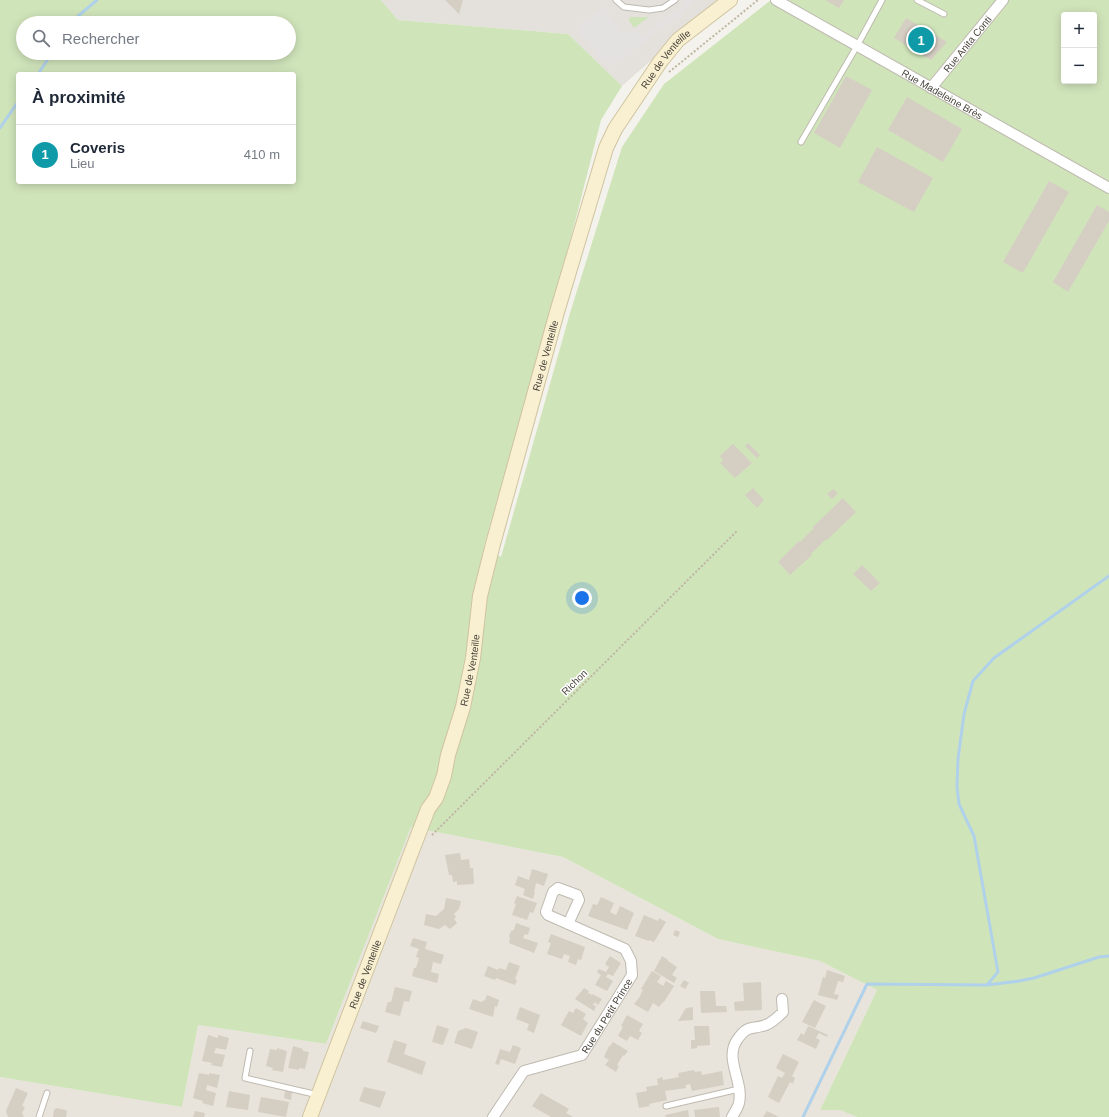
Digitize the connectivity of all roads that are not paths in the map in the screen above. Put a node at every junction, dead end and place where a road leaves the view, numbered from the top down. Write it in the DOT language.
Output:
graph roads {
  1 [pos="616,0"];
  2 [pos="674,0"];
  3 [pos="730,0"];
  4 [pos="776,0"];
  5 [pos="882,0"];
  6 [pos="917,0"];
  7 [pos="1003,0"];
  8 [pos="944,14"];
  9 [pos="856,46"];
  10 [pos="931,88"];
  11 [pos="801,142"];
  12 [pos="1109,188"];
  13 [pos="568,924"];
  14 [pos="782,999"];
  15 [pos="250,1051"];
  16 [pos="739,1089"];
  17 [pos="47,1093"];
  18 [pos="319,1095"];
  19 [pos="666,1106"];
  20 [pos="39,1117"];
  21 [pos="310,1117"];
  22 [pos="493,1117"];
  23 [pos="732,1117"];
  1 -- 2 [label="lane"];
  3 -- 18 [label="street, Rue de Venteille"];
  4 -- 9 [label="street, Rue Madeleine Brès"];
  5 -- 9 [label="lane"];
  6 -- 8 [label="lane"];
  7 -- 10 [label="street, Rue Anita Conti"];
  9 -- 10 [label="street, Rue Madeleine Brès"];
  9 -- 11 [label="lane"];
  10 -- 12 [label="street, Rue Madeleine Brès"];
  13 -- 22 [label="street, Rue du Petit Prince"];
  14 -- 16 [label="street"];
  15 -- 18 [label="lane"];
  16 -- 19 [label="lane"];
  16 -- 23 [label="street"];
  17 -- 20 [label="lane"];
  18 -- 21 [label="street, Rue de Venteille"];
}
